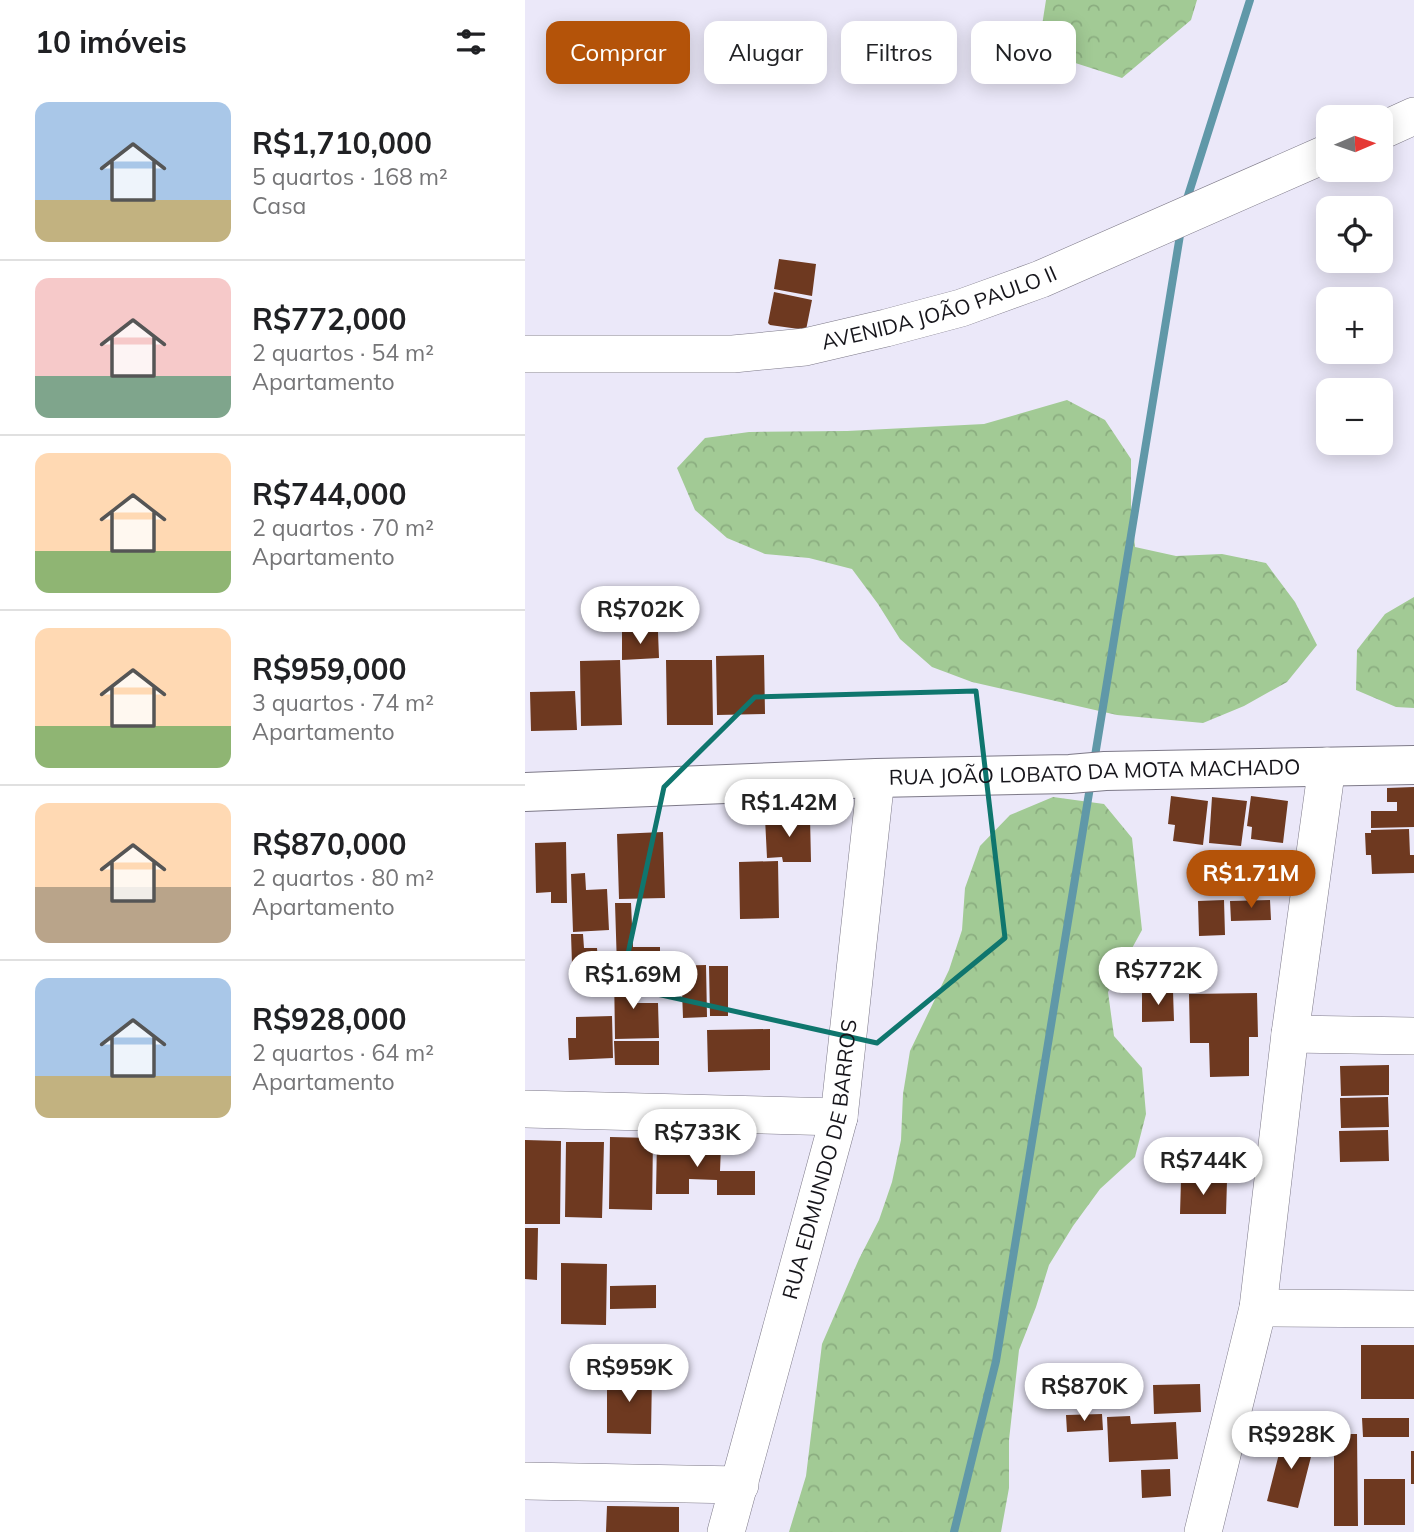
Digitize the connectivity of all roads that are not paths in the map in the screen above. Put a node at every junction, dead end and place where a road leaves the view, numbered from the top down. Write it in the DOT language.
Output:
graph roads {
  1 [pos="1414,117"];
  2 [pos="1393,126"];
  3 [pos="1316,158"];
  4 [pos="525,354"];
  5 [pos="1414,765"];
  6 [pos="1327,766"];
  7 [pos="876,778"];
  8 [pos="525,792"];
  9 [pos="1290,1034"];
  10 [pos="1414,1036"];
  11 [pos="525,1109"];
  12 [pos="839,1117"];
  13 [pos="1258,1308"];
  14 [pos="1414,1309"];
  15 [pos="525,1481"];
  16 [pos="740,1485"];
  17 [pos="726,1532"];
  18 [pos="1203,1532"];
  1 -- 2 [label="street"];
  3 -- 4 [label="street, AVENIDA JOÃO PAULO II"];
  5 -- 6 [label="main road, RUA JOÃO LOBATO DA MOTA MACHADO"];
  6 -- 7 [label="main road, RUA JOÃO LOBATO DA MOTA MACHADO"];
  6 -- 9 [label="street"];
  7 -- 8 [label="main road, RUA JOÃO LOBATO DA MOTA MACHADO"];
  7 -- 12 [label="street, RUA EDMUNDO DE BARROS"];
  9 -- 10 [label="street"];
  9 -- 13 [label="street"];
  11 -- 12 [label="street"];
  12 -- 16 [label="street, RUA EDMUNDO DE BARROS"];
  13 -- 14 [label="street"];
  13 -- 18 [label="street"];
  15 -- 16 [label="street"];
  16 -- 17 [label="street, RUA EDMUNDO DE BARROS"];
}
